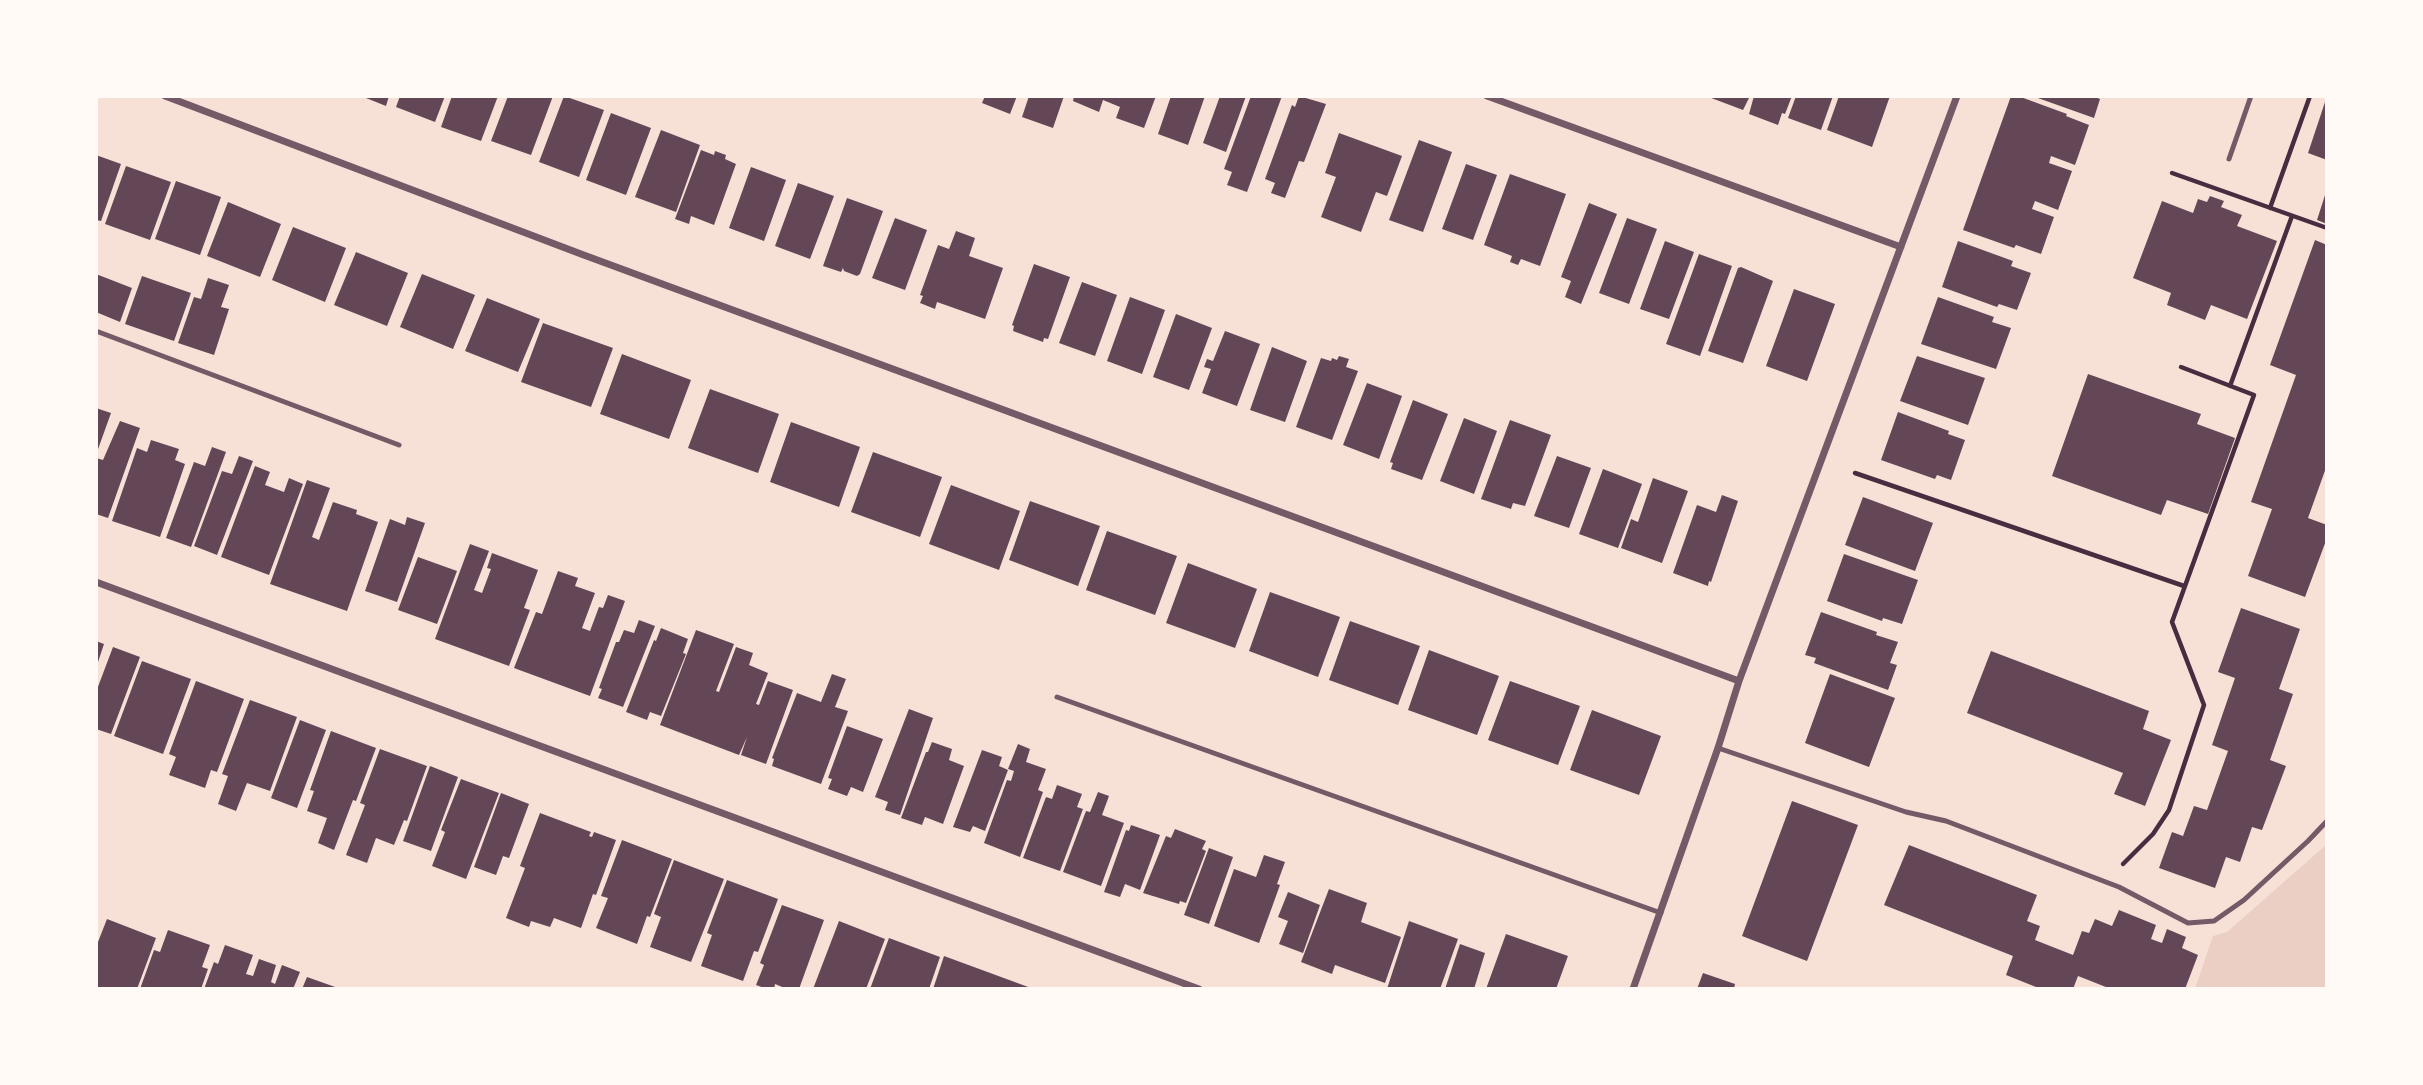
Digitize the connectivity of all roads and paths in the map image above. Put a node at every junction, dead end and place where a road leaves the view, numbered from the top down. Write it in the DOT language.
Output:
graph roads {
  1 [pos="165,96"];
  2 [pos="1487,96"];
  3 [pos="1957,96"];
  4 [pos="2251,96"];
  5 [pos="2309,96"];
  6 [pos="2230,159"];
  7 [pos="2172,173"];
  8 [pos="2270,208"];
  9 [pos="2292,216"];
  10 [pos="2327,228"];
  11 [pos="1901,247"];
  12 [pos="96,331"];
  13 [pos="2180,367"];
  14 [pos="2230,386"];
  15 [pos="399,444"];
  16 [pos="1855,473"];
  17 [pos="96,582"];
  18 [pos="2184,586"];
  19 [pos="1739,681"];
  20 [pos="1057,697"];
  21 [pos="1718,748"];
  22 [pos="2327,821"];
  23 [pos="2123,864"];
  24 [pos="1661,913"];
  25 [pos="1199,989"];
  26 [pos="1633,989"];
  1 -- 19 [label="street"];
  2 -- 11 [label="street"];
  3 -- 11 [label="street"];
  4 -- 6 [label="lane"];
  5 -- 8 [label="path"];
  7 -- 8 [label="path"];
  8 -- 9 [label="path"];
  9 -- 10 [label="path"];
  9 -- 14 [label="path"];
  11 -- 19 [label="street"];
  12 -- 15 [label="lane"];
  13 -- 14 [label="path"];
  14 -- 18 [label="path"];
  16 -- 18 [label="path"];
  17 -- 25 [label="street"];
  18 -- 23 [label="path"];
  19 -- 21 [label="street"];
  20 -- 24 [label="lane"];
  21 -- 22 [label="lane"];
  21 -- 24 [label="street"];
  24 -- 26 [label="street"];
}
